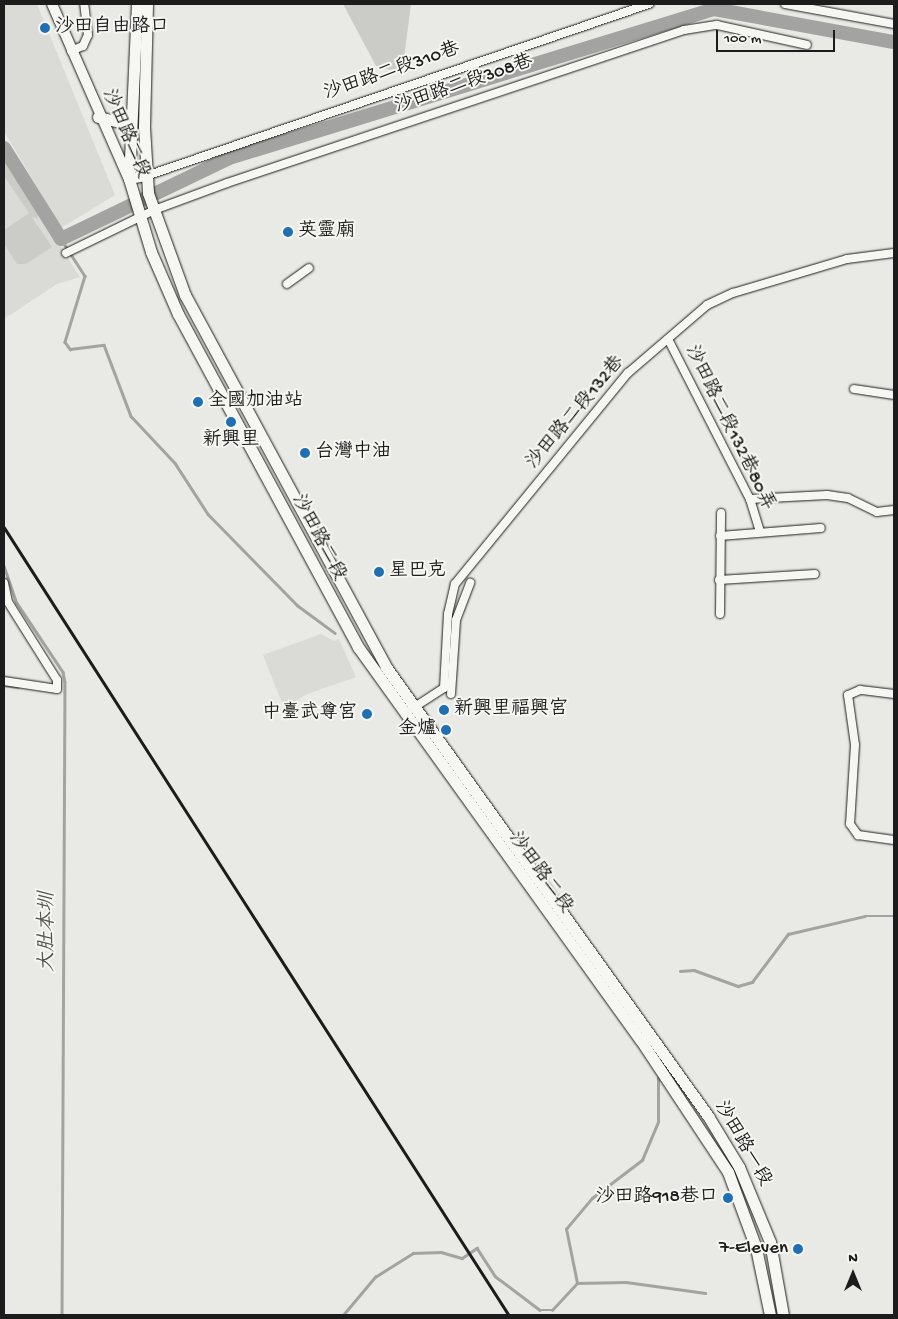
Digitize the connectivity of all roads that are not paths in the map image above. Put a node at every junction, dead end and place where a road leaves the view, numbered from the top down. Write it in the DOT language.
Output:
graph roads {
  1 [pos="52,4"];
  2 [pos="84,4"];
  3 [pos="137,4"];
  4 [pos="147,4"];
  5 [pos="649,4"];
  6 [pos="785,4"];
  7 [pos="894,24"];
  8 [pos="807,45"];
  9 [pos="71,51"];
  10 [pos="131,113"];
  11 [pos="98,117"];
  12 [pos="146,176"];
  13 [pos="129,179"];
  14 [pos="151,202"];
  15 [pos="137,214"];
  16 [pos="66,253"];
  17 [pos="894,253"];
  18 [pos="309,268"];
  19 [pos="287,284"];
  20 [pos="668,339"];
  21 [pos="854,389"];
  22 [pos="894,395"];
  23 [pos="750,499"];
  24 [pos="894,510"];
  25 [pos="721,513"];
  26 [pos="821,528"];
  27 [pos="760,531"];
  28 [pos="720,536"];
  29 [pos="815,574"];
  30 [pos="719,580"];
  31 [pos="4,583"];
  32 [pos="470,583"];
  33 [pos="720,614"];
  34 [pos="4,681"];
  35 [pos="451,694"];
  36 [pos="894,694"];
  37 [pos="414,708"];
  38 [pos="402,713"];
  39 [pos="894,840"];
  40 [pos="643,1037"];
  41 [pos="770,1315"];
  42 [pos="783,1315"];
  1 -- 9 [label="street, 沙田路二段"];
  2 -- 9 [label="street"];
  3 -- 10 [label="main road"];
  4 -- 12 [label="main road, 沙田路二段"];
  5 -- 12 [label="street, 沙田路二段310巷"];
  6 -- 7 [label="street"];
  8 -- 14 [label="street, 沙田路二段308巷"];
  9 -- 11 [label="street, 沙田路二段"];
  10 -- 11 [label="main road"];
  10 -- 13 [label="main road"];
  11 -- 13 [label="street, 沙田路二段"];
  12 -- 13 [label="street"];
  12 -- 14 [label="main road, 沙田路二段"];
  13 -- 15 [label="main road, 沙田路二段"];
  14 -- 15 [label="street, 沙田路二段308巷"];
  14 -- 37 [label="main road, 沙田路二段"];
  15 -- 16 [label="street, 沙田路二段308巷"];
  15 -- 38 [label="main road, 沙田路二段"];
  17 -- 20 [label="street, 沙田路二段132巷"];
  18 -- 19 [label="street"];
  20 -- 23 [label="street, 沙田路二段132巷80弄"];
  20 -- 37 [label="street, 沙田路二段132巷"];
  21 -- 22 [label="street"];
  23 -- 24 [label="street"];
  23 -- 27 [label="street, 沙田路二段132巷80弄"];
  25 -- 28 [label="street"];
  26 -- 27 [label="street, 沙田路二段132巷80弄"];
  27 -- 28 [label="street, 沙田路二段132巷80弄"];
  28 -- 30 [label="street"];
  29 -- 30 [label="street"];
  30 -- 33 [label="street"];
  31 -- 34 [label="street"];
  32 -- 35 [label="street"];
  36 -- 39 [label="street"];
  37 -- 38 [label="street, 沙田路二段132巷"];
  37 -- 40 [label="main road, 沙田路二段"];
  38 -- 40 [label="main road, 沙田路二段"];
  40 -- 41 [label="main road, 沙田路一段"];
  40 -- 42 [label="main road, 沙田路一段"];
}
